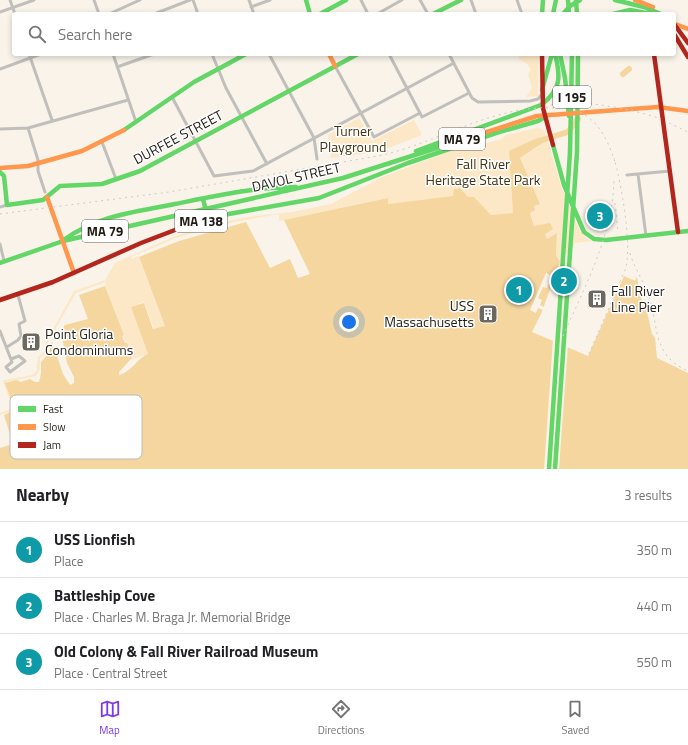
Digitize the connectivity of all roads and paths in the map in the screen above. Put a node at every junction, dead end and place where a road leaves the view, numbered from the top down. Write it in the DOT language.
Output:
graph roads {
  1 [pos="10,0"];
  2 [pos="34,0"];
  3 [pos="94,0"];
  4 [pos="140,0"];
  5 [pos="191,0"];
  6 [pos="249,0"];
  7 [pos="270,0"];
  8 [pos="306,0"];
  9 [pos="346,0"];
  10 [pos="361,0"];
  11 [pos="402,0"];
  12 [pos="420,0"];
  13 [pos="460,0"];
  14 [pos="471,0"];
  15 [pos="517,0"];
  16 [pos="542,0"];
  17 [pos="556,0"];
  18 [pos="568,0"];
  19 [pos="576,0"];
  20 [pos="580,0"];
  21 [pos="616,0"];
  22 [pos="635,0"];
  23 [pos="629,2"];
  24 [pos="252,7"];
  25 [pos="12,8"];
  26 [pos="0,12"];
  27 [pos="14,12"];
  28 [pos="98,12"];
  29 [pos="113,12"];
  30 [pos="159,12"];
  31 [pos="197,12"];
  32 [pos="253,12"];
  33 [pos="309,12"];
  34 [pos="324,12"];
  35 [pos="367,12"];
  36 [pos="381,12"];
  37 [pos="427,12"];
  38 [pos="437,12"];
  39 [pos="475,12"];
  40 [pos="521,12"];
  41 [pos="541,12"];
  42 [pos="553,12"];
  43 [pos="565,12"];
  44 [pos="569,12"];
  45 [pos="577,12"];
  46 [pos="622,12"];
  47 [pos="639,12"];
  48 [pos="656,12"];
  49 [pos="660,12"];
  50 [pos="676,25"];
  51 [pos="676,27"];
  52 [pos="688,29"];
  53 [pos="676,37"];
  54 [pos="688,43"];
  55 [pos="36,56"];
  56 [pos="114,56"];
  57 [pos="148,56"];
  58 [pos="213,56"];
  59 [pos="242,56"];
  60 [pos="270,56"];
  61 [pos="330,56"];
  62 [pos="354,56"];
  63 [pos="390,56"];
  64 [pos="450,56"];
  65 [pos="542,56"];
  66 [pos="551,56"];
  67 [pos="555,56"];
  68 [pos="560,56"];
  69 [pos="572,56"];
  70 [pos="578,56"];
  71 [pos="582,56"];
  72 [pos="654,56"];
  73 [pos="688,57"];
  74 [pos="31,58"];
  75 [pos="454,63"];
  76 [pos="335,66"];
  77 [pos="117,67"];
  78 [pos="0,69"];
  79 [pos="217,70"];
  80 [pos="579,76"];
  81 [pos="407,88"];
  82 [pos="288,91"];
  83 [pos="469,92"];
  84 [pos="542,92"];
  85 [pos="172,98"];
  86 [pos="128,100"];
  87 [pos="662,107"];
  88 [pos="688,111"];
  89 [pos="361,113"];
  90 [pos="420,113"];
  91 [pos="546,116"];
  92 [pos="241,117"];
  93 [pos="52,120"];
  94 [pos="136,122"];
  95 [pos="28,128"];
  96 [pos="0,129"];
  97 [pos="314,138"];
  98 [pos="571,140"];
  99 [pos="195,141"];
  100 [pos="102,142"];
  101 [pos="317,159"];
  102 [pos="408,163"];
  103 [pos="37,164"];
  104 [pos="267,164"];
  105 [pos="0,168"];
  106 [pos="8,168"];
  107 [pos="379,168"];
  108 [pos="670,171"];
  109 [pos="0,172"];
  110 [pos="638,174"];
  111 [pos="627,175"];
  112 [pos="4,176"];
  113 [pos="116,179"];
  114 [pos="304,187"];
  115 [pos="45,192"];
  116 [pos="47,197"];
  117 [pos="202,199"];
  118 [pos="8,206"];
  119 [pos="0,207"];
  120 [pos="208,219"];
  121 [pos="688,231"];
  122 [pos="678,232"];
  123 [pos="646,236"];
  124 [pos="64,241"];
  125 [pos="0,244"];
  126 [pos="2,262"];
  127 [pos="74,273"];
  128 [pos="18,295"];
  129 [pos="0,300"];
  130 [pos="0,331"];
  131 [pos="7,347"];
  132 [pos="11,359"];
  133 [pos="549,469"];
  134 [pos="555,469"];
  1 -- 25 [label="street"];
  2 -- 25 [label="street"];
  3 -- 28 [label="street"];
  4 -- 29 [label="street"];
  5 -- 30 [label="street"];
  5 -- 31 [label="street"];
  6 -- 24 [label="street"];
  7 -- 24 [label="street"];
  8 -- 33 [label="main road"];
  9 -- 34 [label="main road"];
  10 -- 35 [label="street"];
  11 -- 36 [label="street"];
  12 -- 37 [label="street"];
  13 -- 38 [label="main road"];
  14 -- 39 [label="street"];
  15 -- 40 [label="street"];
  16 -- 41 [label="main road"];
  17 -- 42 [label="main road"];
  18 -- 44 [label="main road"];
  19 -- 45 [label="main road"];
  20 -- 43 [label="main road"];
  21 -- 23 [label="main road"];
  22 -- 49 [label="main road"];
  23 -- 47 [label="main road"];
  23 -- 48 [label="main road"];
  24 -- 32 [label="street"];
  25 -- 26 [label="street"];
  25 -- 27 [label="street"];
  46 -- 47 [label="main road"];
  50 -- 52 [label="main road"];
  51 -- 54 [label="main road"];
  53 -- 73 [label="main road"];
  55 -- 74 [label="street"];
  56 -- 77 [label="street"];
  57 -- 77 [label="street"];
  58 -- 79 [label="street"];
  59 -- 79 [label="main road"];
  60 -- 82 [label="street"];
  61 -- 76 [label="main road"];
  62 -- 76 [label="main road, DURFEE STREET"];
  63 -- 81 [label="street"];
  64 -- 75 [label="street"];
  65 -- 84 [label="main road"];
  66 -- 84 [label="main road"];
  67 -- 107 [label="main road"];
  68 -- 98 [label="main road"];
  69 -- 98 [label="main road, I 195"];
  70 -- 80 [label="main road, I 195"];
  71 -- 80 [label="main road"];
  72 -- 87 [label="main road"];
  74 -- 78 [label="street"];
  74 -- 93 [label="street"];
  75 -- 81 [label="street"];
  75 -- 83 [label="street"];
  76 -- 82 [label="main road, DURFEE STREET"];
  76 -- 89 [label="street"];
  77 -- 86 [label="street"];
  79 -- 85 [label="main road"];
  79 -- 92 [label="street"];
  80 -- 134 [label="main road, I 195"];
  81 -- 89 [label="street"];
  81 -- 90 [label="street"];
  82 -- 92 [label="main road, DURFEE STREET"];
  82 -- 97 [label="street"];
  83 -- 84 [label="street"];
  83 -- 90 [label="street"];
  84 -- 91 [label="main road"];
  85 -- 94 [label="main road"];
  85 -- 99 [label="street"];
  86 -- 93 [label="street"];
  86 -- 94 [label="street"];
  87 -- 88 [label="main road, MA 79"];
  87 -- 91 [label="main road, MA 79"];
  87 -- 108 [label="main road"];
  89 -- 90 [label="street"];
  89 -- 97 [label="street"];
  91 -- 102 [label="main road, DAVOL STREET / MA 79"];
  91 -- 107 [label="main road, DAVOL STREET / MA 79"];
  91 -- 123 [label="main road"];
  92 -- 99 [label="main road, DURFEE STREET"];
  92 -- 104 [label="street"];
  93 -- 95 [label="street"];
  94 -- 100 [label="main road"];
  95 -- 96 [label="street"];
  95 -- 103 [label="street"];
  97 -- 101 [label="street"];
  97 -- 104 [label="street"];
  98 -- 133 [label="main road, I 195"];
  99 -- 104 [label="street"];
  99 -- 113 [label="main road, DURFEE STREET"];
  100 -- 103 [label="main road"];
  100 -- 113 [label="street"];
  102 -- 120 [label="main road, DAVOL STREET / MA 138"];
  103 -- 106 [label="main road"];
  103 -- 115 [label="street"];
  105 -- 106 [label="main road"];
  106 -- 112 [label="main road"];
  107 -- 114 [label="main road, DAVOL STREET"];
  108 -- 110 [label="street"];
  108 -- 122 [label="main road"];
  109 -- 112 [label="main road"];
  110 -- 111 [label="street"];
  110 -- 123 [label="street"];
  112 -- 118 [label="main road"];
  113 -- 116 [label="main road, DURFEE STREET"];
  114 -- 117 [label="main road"];
  114 -- 124 [label="main road, DAVOL STREET / MA 79"];
  116 -- 118 [label="main road, DURFEE STREET"];
  116 -- 124 [label="main road"];
  117 -- 120 [label="main road"];
  117 -- 124 [label="main road"];
  118 -- 119 [label="street, DURFEE STREET"];
  120 -- 127 [label="main road, DAVOL STREET / MA 138"];
  121 -- 122 [label="main road"];
  122 -- 123 [label="main road"];
  124 -- 126 [label="main road, DAVOL STREET"];
  124 -- 127 [label="main road"];
  125 -- 126 [label="street"];
  127 -- 128 [label="main road, DAVOL STREET / MA 138"];
  128 -- 129 [label="main road, DAVOL STREET / MA 138"];
  128 -- 131 [label="street"];
  130 -- 131 [label="street"];
  131 -- 132 [label="street"];
  132 -- 132 [label="street"];
}
